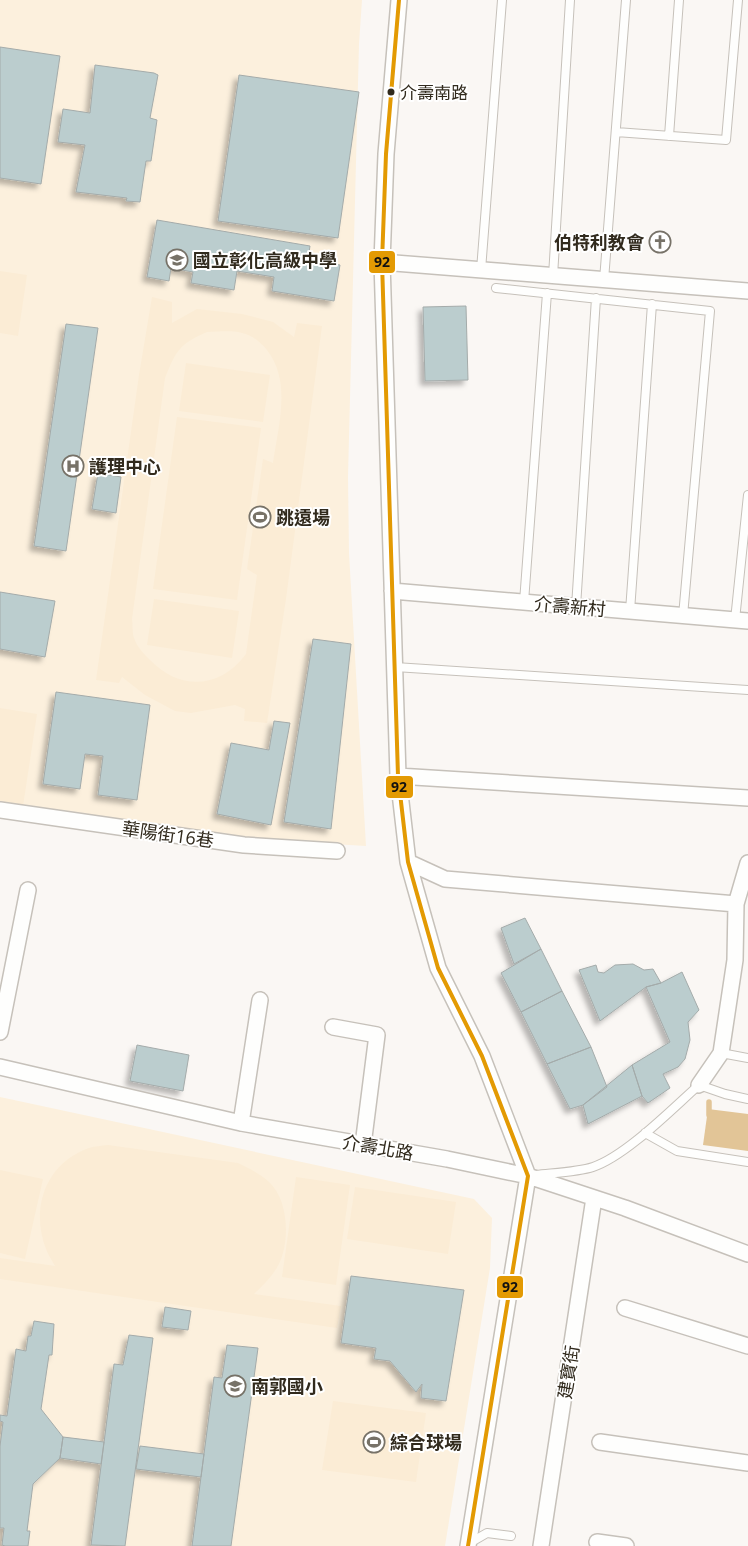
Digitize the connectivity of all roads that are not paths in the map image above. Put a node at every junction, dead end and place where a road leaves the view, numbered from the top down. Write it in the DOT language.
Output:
graph roads {
  1 [pos="399,0"];
  2 [pos="502,0"];
  3 [pos="570,0"];
  4 [pos="626,0"];
  5 [pos="679,0"];
  6 [pos="738,0"];
  7 [pos="616,132"];
  8 [pos="669,136"];
  9 [pos="382,262"];
  10 [pos="481,270"];
  11 [pos="553,276"];
  12 [pos="604,280"];
  13 [pos="496,288"];
  14 [pos="748,292"];
  15 [pos="547,293"];
  16 [pos="596,298"];
  17 [pos="652,304"];
  18 [pos="748,495"];
  19 [pos="392,591"];
  20 [pos="524,602"];
  21 [pos="576,607"];
  22 [pos="630,611"];
  23 [pos="683,616"];
  24 [pos="742,621"];
  25 [pos="395,667"];
  26 [pos="748,690"];
  27 [pos="398,776"];
  28 [pos="748,798"];
  29 [pos="0,810"];
  30 [pos="337,852"];
  31 [pos="408,862"];
  32 [pos="748,863"];
  33 [pos="28,890"];
  34 [pos="736,904"];
  35 [pos="742,962"];
  36 [pos="260,1000"];
  37 [pos="333,1027"];
  38 [pos="0,1032"];
  39 [pos="721,1053"];
  40 [pos="748,1058"];
  41 [pos="0,1067"];
  42 [pos="699,1085"];
  43 [pos="748,1098"];
  44 [pos="241,1123"];
  45 [pos="645,1133"];
  46 [pos="363,1145"];
  47 [pos="748,1162"];
  48 [pos="528,1176"];
  49 [pos="594,1198"];
  50 [pos="748,1254"];
  51 [pos="626,1308"];
  52 [pos="748,1346"];
  53 [pos="600,1442"];
  54 [pos="748,1463"];
  55 [pos="511,1536"];
  56 [pos="597,1542"];
  57 [pos="468,1545"];
  58 [pos="541,1546"];
  59 [pos="626,1546"];
  1 -- 9 [label="street"];
  2 -- 10 [label="lane"];
  3 -- 11 [label="lane"];
  4 -- 7 [label="lane"];
  5 -- 8 [label="lane"];
  6 -- 8 [label="lane"];
  7 -- 8 [label="lane"];
  7 -- 12 [label="lane"];
  9 -- 10 [label="street"];
  9 -- 19 [label="street"];
  10 -- 11 [label="street"];
  11 -- 12 [label="street"];
  12 -- 14 [label="street"];
  13 -- 15 [label="lane"];
  15 -- 16 [label="lane"];
  15 -- 20 [label="lane"];
  16 -- 17 [label="lane"];
  16 -- 21 [label="lane"];
  17 -- 22 [label="lane"];
  17 -- 23 [label="lane"];
  18 -- 24 [label="lane"];
  19 -- 20 [label="street, 介壽新村"];
  19 -- 25 [label="street"];
  20 -- 21 [label="street, 介壽新村"];
  21 -- 22 [label="street, 介壽新村"];
  22 -- 23 [label="street, 介壽新村"];
  23 -- 24 [label="street, 介壽新村"];
  25 -- 26 [label="lane"];
  25 -- 27 [label="street"];
  27 -- 28 [label="street"];
  27 -- 31 [label="street"];
  29 -- 30 [label="street, 華陽街16巷"];
  31 -- 34 [label="street"];
  31 -- 48 [label="street"];
  32 -- 34 [label="street"];
  33 -- 38 [label="street"];
  34 -- 35 [label="street"];
  35 -- 39 [label="street"];
  36 -- 44 [label="street"];
  37 -- 46 [label="street"];
  39 -- 40 [label="lane"];
  39 -- 42 [label="street"];
  41 -- 44 [label="street, 介壽北路"];
  42 -- 43 [label="lane"];
  42 -- 45 [label="lane"];
  44 -- 46 [label="street, 介壽北路"];
  45 -- 47 [label="lane"];
  45 -- 48 [label="lane"];
  46 -- 48 [label="street, 介壽北路"];
  48 -- 49 [label="street, 介壽北路"];
  48 -- 57 [label="street"];
  49 -- 50 [label="street, 介壽北路"];
  49 -- 58 [label="street, 建寶街"];
  51 -- 52 [label="street"];
  53 -- 54 [label="street"];
  55 -- 57 [label="lane"];
  56 -- 59 [label="street"];
}
